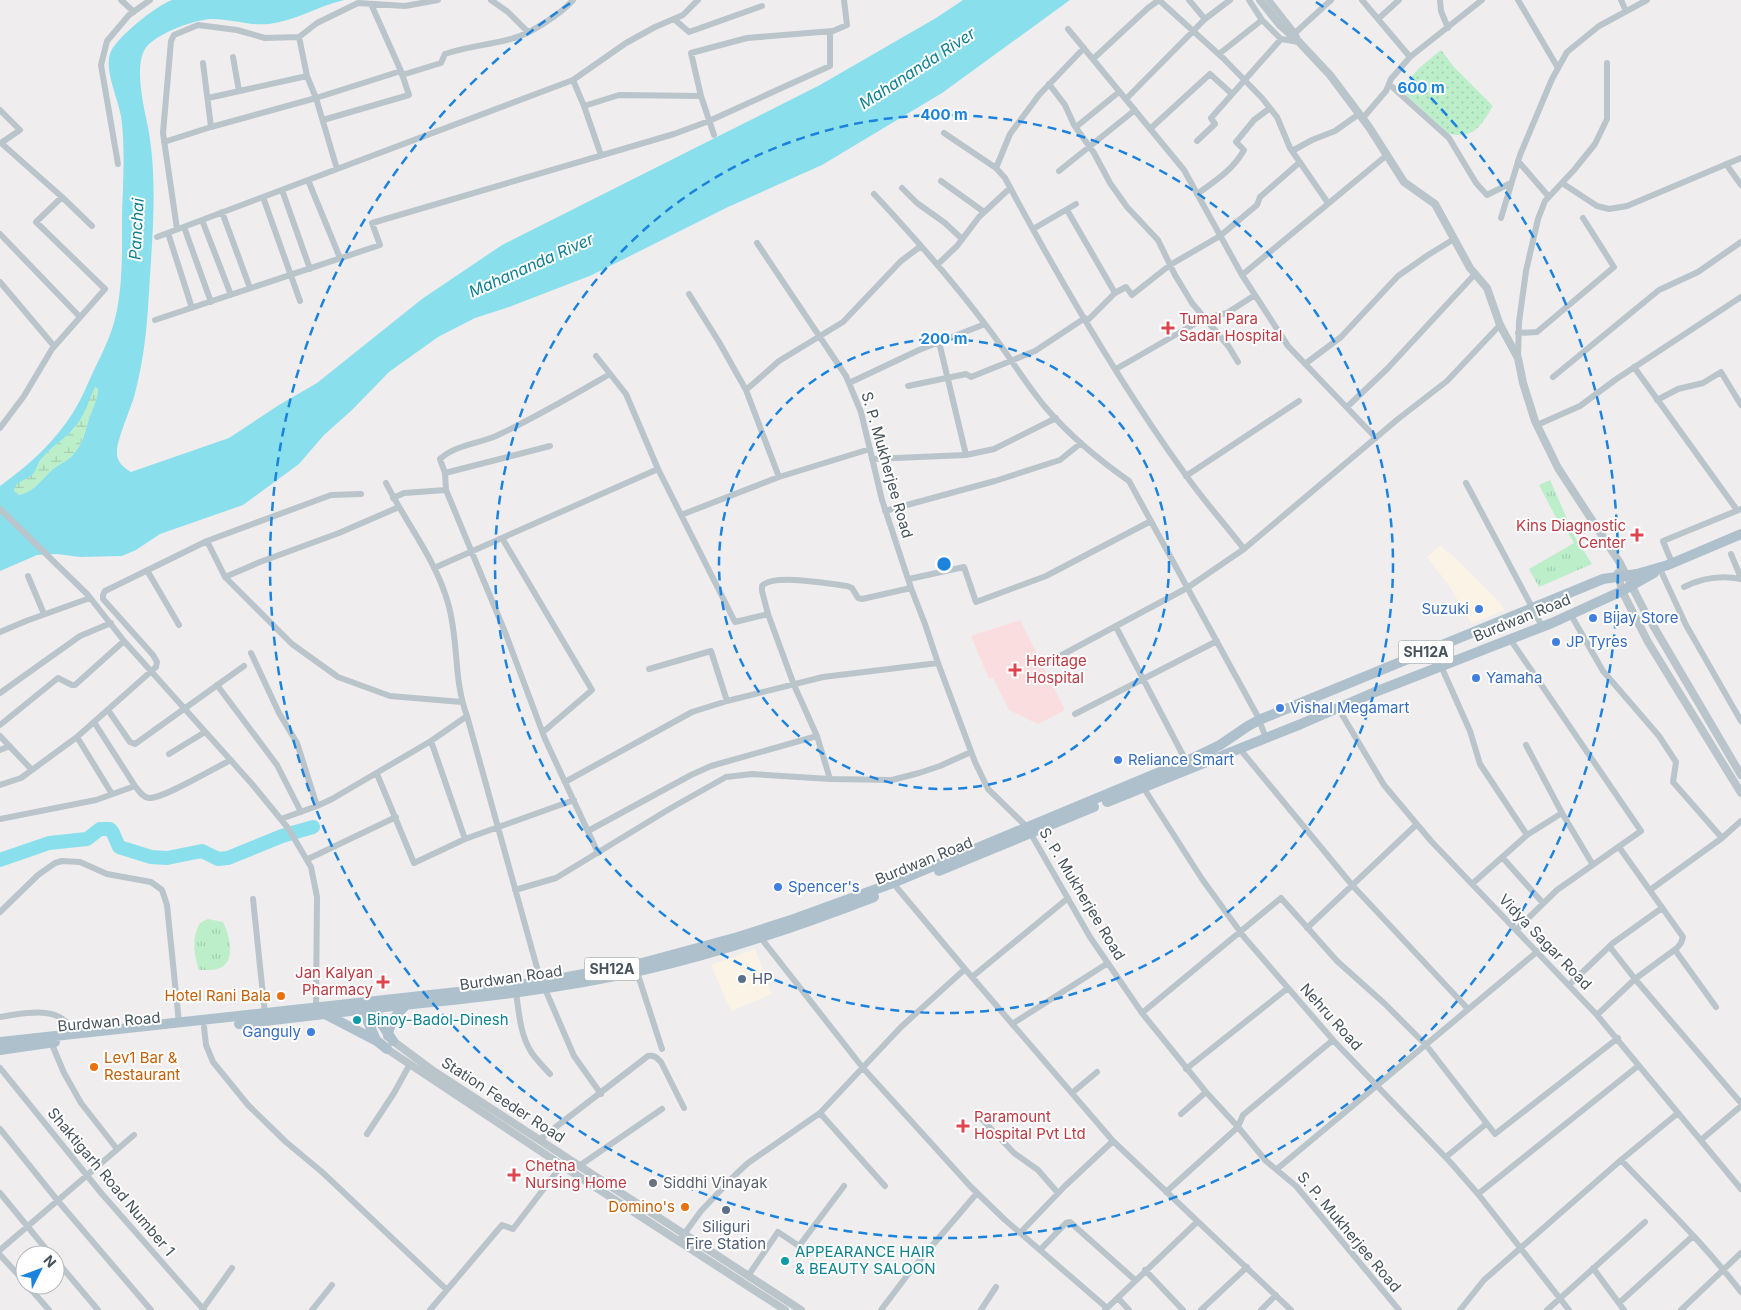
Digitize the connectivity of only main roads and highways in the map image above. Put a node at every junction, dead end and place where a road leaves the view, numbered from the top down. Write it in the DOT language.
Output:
graph roads {
  1 [pos="1741,534"];
  2 [pos="1667,566"];
  3 [pos="1141,784"];
  4 [pos="895,885"];
  5 [pos="543,985"];
  6 [pos="370,1005"];
  7 [pos="406,1005"];
  8 [pos="320,1010"];
  9 [pos="232,1021"];
  10 [pos="204,1024"];
  11 [pos="377,1041"];
  12 [pos="0,1042"];
  13 [pos="389,1042"];
  14 [pos="0,1050"];
  1 -- 2 [label="main road, Burdwan Road / SH12A"];
  2 -- 3 [label="main road, Burdwan Road / SH12A"];
  2 -- 3 [label="main road, Burdwan Road / SH12A"];
  3 -- 4 [label="main road, Burdwan Road / SH12A"];
  4 -- 5 [label="main road, Burdwan Road / SH12A"];
  4 -- 5 [label="main road, Burdwan Road / SH12A"];
  5 -- 6 [label="main road, Burdwan Road / SH12A"];
  5 -- 7 [label="main road, Burdwan Road / SH12A"];
  6 -- 7 [label="main road, Burdwan Road / SH12A"];
  6 -- 8 [label="main road, Burdwan Road / SH12A"];
  6 -- 11 [label="main road"];
  6 -- 13 [label="main road"];
  7 -- 13 [label="main road"];
  8 -- 9 [label="main road, Burdwan Road / SH12A"];
  8 -- 9 [label="main road, Burdwan Road / SH12A"];
  8 -- 11 [label="main road"];
  9 -- 10 [label="main road, Burdwan Road / SH12A"];
  10 -- 12 [label="main road, Burdwan Road / SH12A"];
  10 -- 14 [label="main road, Burdwan Road / SH12A"];
  11 -- 13 [label="main road"];
}
